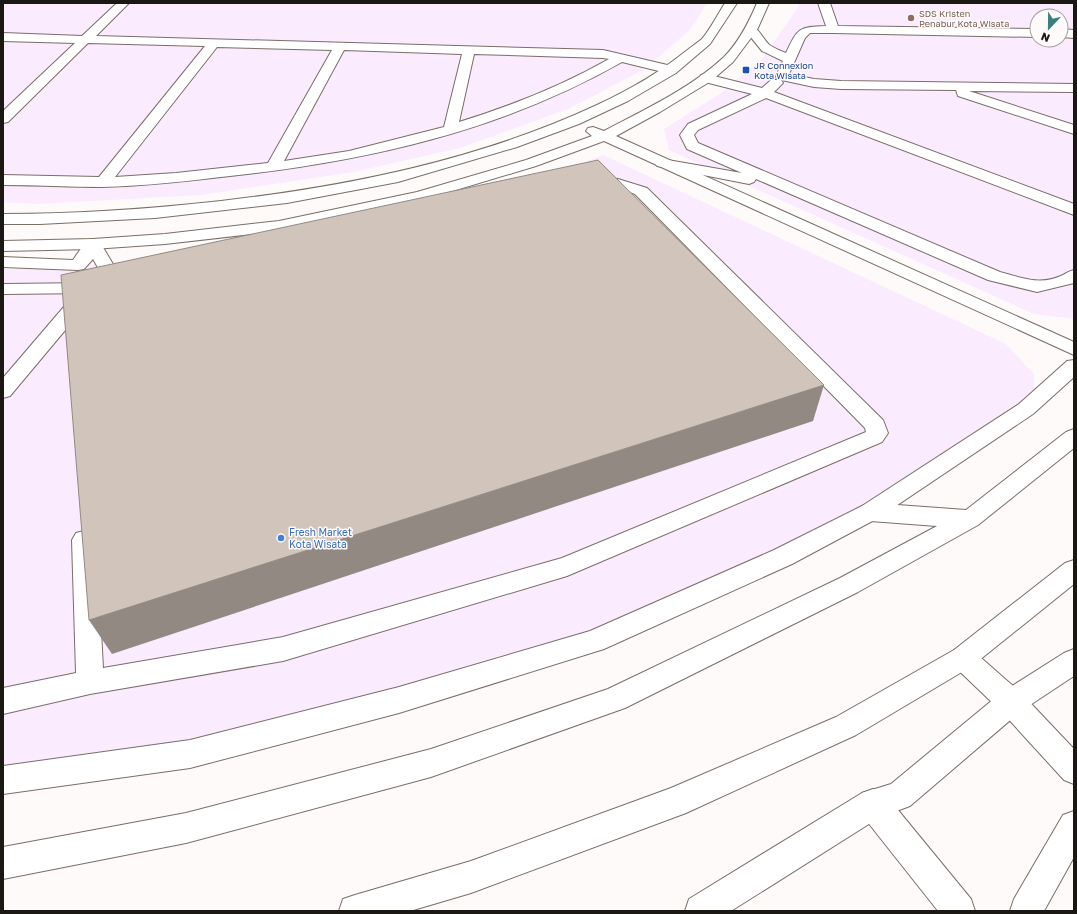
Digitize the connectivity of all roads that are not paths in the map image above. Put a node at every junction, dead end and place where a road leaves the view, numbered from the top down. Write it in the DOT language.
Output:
graph roads {
  1 [pos="123,3"];
  2 [pos="731,3"];
  3 [pos="762,3"];
  4 [pos="824,3"];
  5 [pos="833,29"];
  6 [pos="751,30"];
  7 [pos="1029,33"];
  8 [pos="3,37"];
  9 [pos="86,40"];
  10 [pos="214,43"];
  11 [pos="340,46"];
  12 [pos="470,50"];
  13 [pos="620,58"];
  14 [pos="789,59"];
  15 [pos="671,70"];
  16 [pos="782,76"];
  17 [pos="706,78"];
  18 [pos="960,86"];
  19 [pos="1074,88"];
  20 [pos="766,93"];
  21 [pos="3,119"];
  22 [pos="574,121"];
  23 [pos="450,130"];
  24 [pos="1074,130"];
  25 [pos="603,136"];
  26 [pos="662,163"];
  27 [pos="273,167"];
  28 [pos="3,180"];
  29 [pos="102,182"];
  30 [pos="576,184"];
  31 [pos="788,187"];
  32 [pos="1074,210"];
  33 [pos="3,219"];
  34 [pos="93,244"];
  35 [pos="3,246"];
  36 [pos="3,262"];
  37 [pos="1074,275"];
  38 [pos="3,289"];
  39 [pos="79,297"];
  40 [pos="76,338"];
  41 [pos="1074,349"];
  42 [pos="1074,366"];
  43 [pos="3,391"];
  44 [pos="1074,437"];
  45 [pos="870,512"];
  46 [pos="83,518"];
  47 [pos="970,519"];
  48 [pos="1074,570"];
  49 [pos="963,658"];
  50 [pos="1074,661"];
  51 [pos="90,682"];
  52 [pos="3,701"];
  53 [pos="1011,702"];
  54 [pos="1074,770"];
  55 [pos="3,780"];
  56 [pos="873,804"];
  57 [pos="1074,826"];
  58 [pos="3,863"];
  59 [pos="355,911"];
  60 [pos="701,911"];
  61 [pos="960,911"];
  62 [pos="1026,911"];
  1 -- 9 [label="street"];
  2 -- 15 [label="street"];
  3 -- 6 [label="street"];
  4 -- 5 [label="street"];
  5 -- 7 [label="street"];
  5 -- 14 [label="street"];
  6 -- 14 [label="street"];
  6 -- 17 [label="street"];
  8 -- 9 [label="street"];
  9 -- 10 [label="street"];
  9 -- 21 [label="street"];
  10 -- 11 [label="street"];
  10 -- 29 [label="street"];
  11 -- 12 [label="street"];
  11 -- 27 [label="street"];
  12 -- 13 [label="street"];
  12 -- 23 [label="street"];
  13 -- 15 [label="street"];
  13 -- 23 [label="street"];
  14 -- 16 [label="street"];
  15 -- 22 [label="street"];
  16 -- 18 [label="street"];
  16 -- 20 [label="street"];
  17 -- 20 [label="street"];
  17 -- 25 [label="street"];
  18 -- 19 [label="street"];
  18 -- 24 [label="street"];
  20 -- 31 [label="street"];
  20 -- 32 [label="street"];
  22 -- 25 [label="street"];
  22 -- 33 [label="street"];
  23 -- 27 [label="street"];
  25 -- 26 [label="street"];
  25 -- 34 [label="street"];
  26 -- 31 [label="street"];
  26 -- 41 [label="street"];
  27 -- 29 [label="street"];
  28 -- 29 [label="street"];
  30 -- 51 [label="street"];
  31 -- 37 [label="street"];
  34 -- 35 [label="street"];
  34 -- 36 [label="street"];
  34 -- 39 [label="street"];
  38 -- 39 [label="street"];
  39 -- 40 [label="street"];
  39 -- 43 [label="street"];
  42 -- 45 [label="street"];
  44 -- 47 [label="street"];
  45 -- 47 [label="street"];
  45 -- 55 [label="street"];
  46 -- 51 [label="street"];
  47 -- 58 [label="street"];
  48 -- 49 [label="street"];
  49 -- 53 [label="street"];
  49 -- 59 [label="street"];
  50 -- 53 [label="street"];
  51 -- 52 [label="street"];
  53 -- 54 [label="street"];
  53 -- 56 [label="street"];
  56 -- 60 [label="street"];
  56 -- 61 [label="street"];
  57 -- 62 [label="street"];
}
